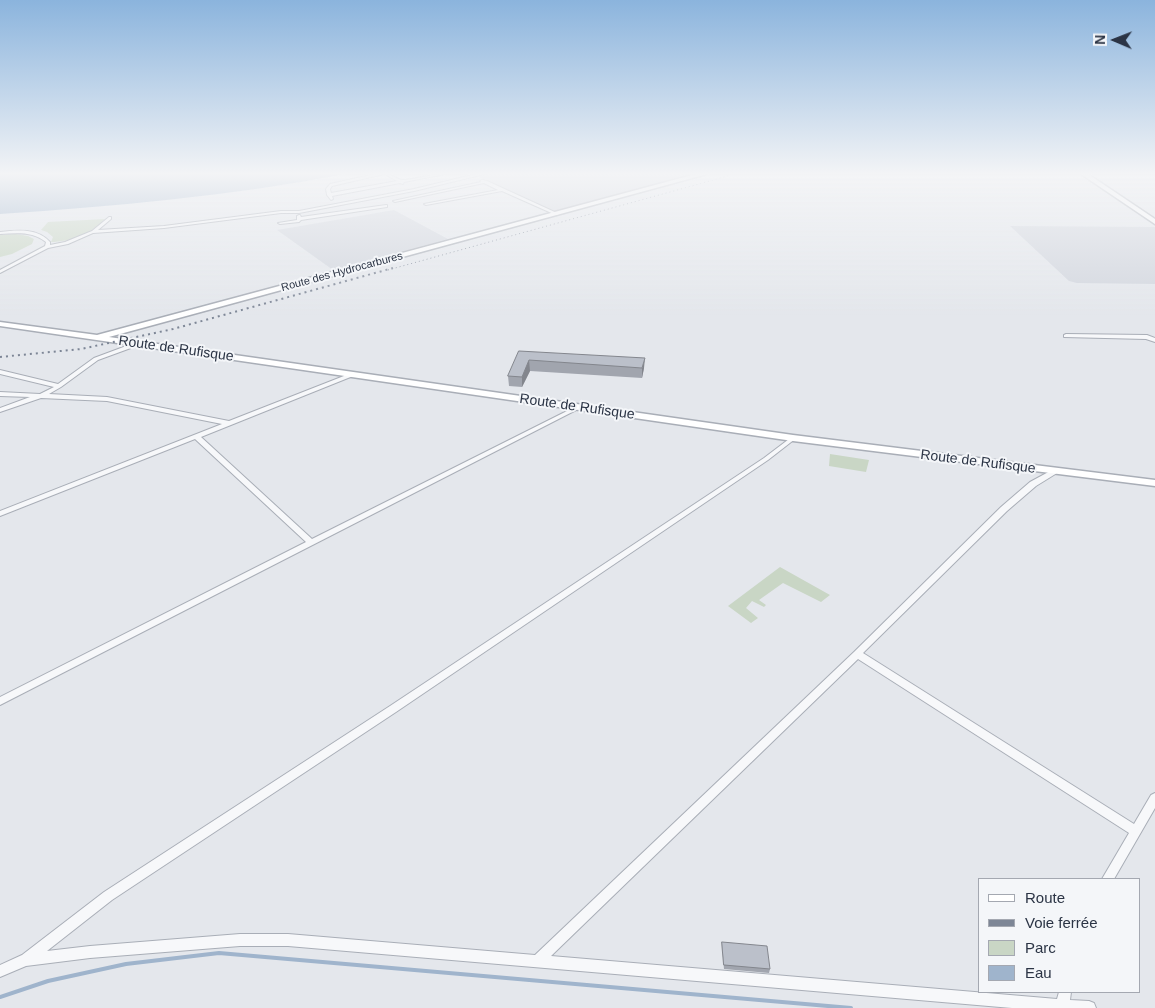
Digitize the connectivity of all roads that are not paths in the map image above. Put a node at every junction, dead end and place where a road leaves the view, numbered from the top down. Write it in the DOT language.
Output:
graph roads {
  1 [pos="105,221"];
  2 [pos="210,221"];
  3 [pos="292,221"];
  4 [pos="530,221"];
  5 [pos="280,223"];
  6 [pos="92,232"];
  7 [pos="0,233"];
  8 [pos="47,247"];
  9 [pos="0,272"];
  10 [pos="0,324"];
  11 [pos="1066,336"];
  12 [pos="96,338"];
  13 [pos="1155,340"];
  14 [pos="137,344"];
  15 [pos="0,372"];
  16 [pos="352,375"];
  17 [pos="59,386"];
  18 [pos="0,394"];
  19 [pos="43,395"];
  20 [pos="579,407"];
  21 [pos="0,410"];
  22 [pos="229,424"];
  23 [pos="196,436"];
  24 [pos="793,438"];
  25 [pos="1054,471"];
  26 [pos="1155,483"];
  27 [pos="0,514"];
  28 [pos="312,543"];
  29 [pos="857,654"];
  30 [pos="0,701"];
  31 [pos="1155,798"];
  32 [pos="1136,831"];
  33 [pos="1109,878"];
  34 [pos="26,960"];
  35 [pos="538,960"];
  36 [pos="0,970"];
  37 [pos="978,992"];
  38 [pos="995,993"];
  39 [pos="1064,998"];
  40 [pos="1089,1008"];
  1 -- 6 [label="street"];
  2 -- 6 [label="street"];
  3 -- 5 [label="street"];
  4 -- 12 [label="street, Route des Hydrocarbures"];
  6 -- 8 [label="street"];
  7 -- 8 [label="street"];
  8 -- 9 [label="street"];
  10 -- 12 [label="street, Route de Rufisque"];
  11 -- 13 [label="street"];
  12 -- 14 [label="street, Route de Rufisque"];
  14 -- 16 [label="street, Route de Rufisque"];
  14 -- 17 [label="street"];
  15 -- 17 [label="street"];
  16 -- 20 [label="street, Route de Rufisque"];
  16 -- 22 [label="street"];
  17 -- 19 [label="street"];
  18 -- 19 [label="street"];
  19 -- 21 [label="street"];
  19 -- 22 [label="street"];
  20 -- 24 [label="street, Route de Rufisque"];
  20 -- 28 [label="street"];
  22 -- 23 [label="street"];
  23 -- 27 [label="street"];
  23 -- 28 [label="street"];
  24 -- 25 [label="street, Route de Rufisque"];
  24 -- 34 [label="street"];
  25 -- 26 [label="street, Route de Rufisque"];
  25 -- 29 [label="street"];
  28 -- 30 [label="street"];
  29 -- 32 [label="street"];
  29 -- 35 [label="street"];
  31 -- 32 [label="street"];
  32 -- 33 [label="street"];
  34 -- 35 [label="street"];
  34 -- 36 [label="street"];
  35 -- 37 [label="street"];
  38 -- 39 [label="street"];
  39 -- 40 [label="street"];
}
